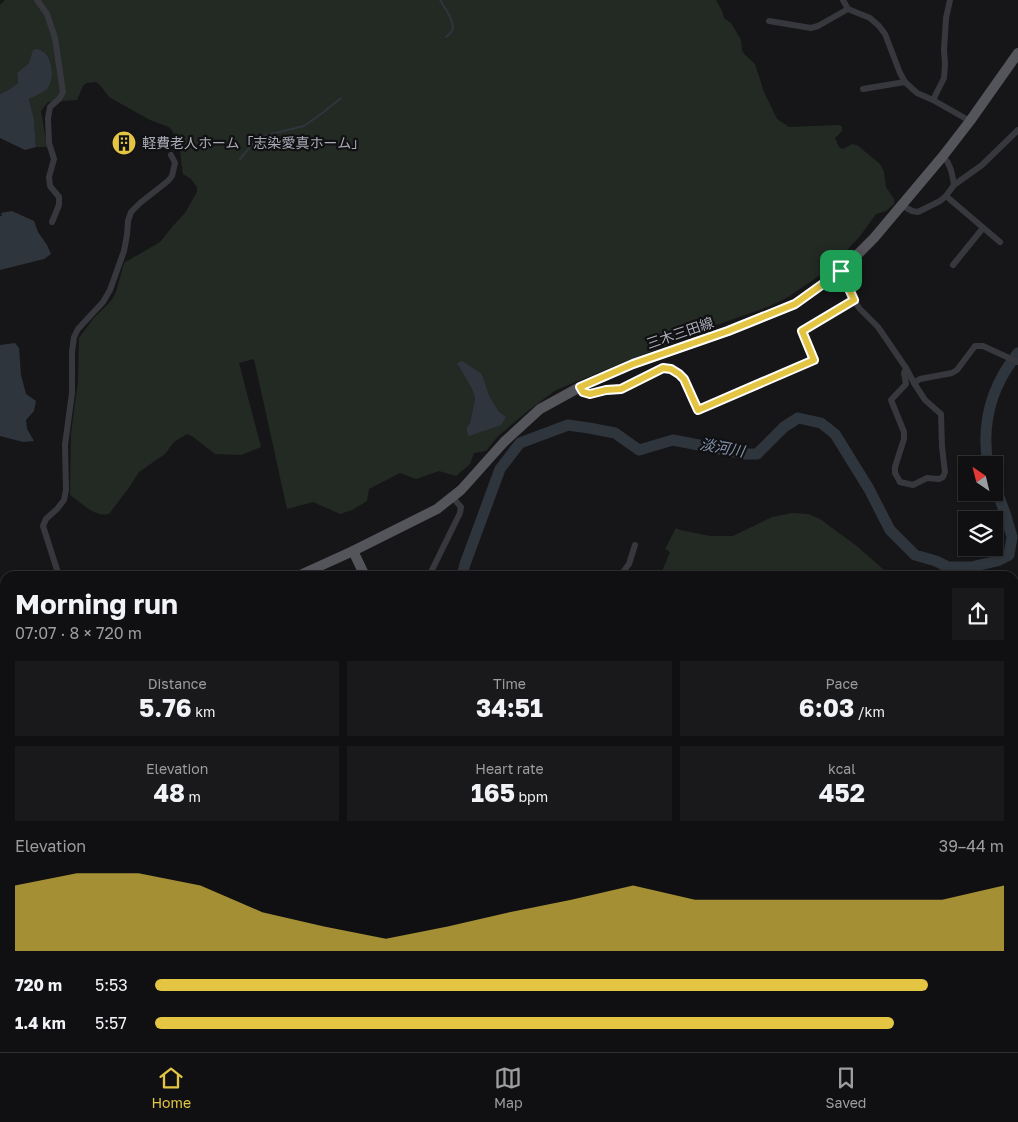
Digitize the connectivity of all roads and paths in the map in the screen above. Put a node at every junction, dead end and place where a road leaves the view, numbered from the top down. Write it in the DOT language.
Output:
graph roads {
  1 [pos="37,0"];
  2 [pos="842,0"];
  3 [pos="950,0"];
  4 [pos="848,9"];
  5 [pos="769,21"];
  6 [pos="1018,53"];
  7 [pos="905,82"];
  8 [pos="863,89"];
  9 [pos="933,100"];
  10 [pos="970,121"];
  11 [pos="1018,130"];
  12 [pos="171,155"];
  13 [pos="943,156"];
  14 [pos="954,185"];
  15 [pos="946,196"];
  16 [pos="901,205"];
  17 [pos="52,222"];
  18 [pos="983,228"];
  19 [pos="1000,242"];
  20 [pos="953,265"];
  21 [pos="841,271"];
  22 [pos="854,300"];
  23 [pos="1018,362"];
  24 [pos="906,368"];
  25 [pos="914,383"];
  26 [pos="580,387"];
  27 [pos="453,498"];
  28 [pos="635,544"];
  29 [pos="353,551"];
  30 [pos="57,571"];
  31 [pos="309,571"];
  32 [pos="362,571"];
  33 [pos="431,571"];
  34 [pos="623,571"];
  1 -- 17 [label="street"];
  2 -- 4 [label="street"];
  3 -- 9 [label="street"];
  4 -- 5 [label="street"];
  4 -- 7 [label="street"];
  6 -- 10 [label="main road, 三木三田線"];
  7 -- 8 [label="street"];
  7 -- 9 [label="street"];
  9 -- 10 [label="street"];
  10 -- 13 [label="main road, 三木三田線"];
  11 -- 14 [label="street"];
  12 -- 30 [label="street"];
  13 -- 14 [label="street"];
  13 -- 16 [label="main road, 三木三田線"];
  14 -- 15 [label="street"];
  15 -- 16 [label="street"];
  15 -- 18 [label="street"];
  16 -- 21 [label="main road, 三木三田線"];
  18 -- 19 [label="street"];
  18 -- 20 [label="street"];
  21 -- 22 [label="street"];
  21 -- 26 [label="main road, 三木三田線"];
  22 -- 24 [label="street"];
  22 -- 26 [label="street"];
  23 -- 25 [label="street"];
  24 -- 25 [label="street"];
  24 -- 25 [label="street"];
  26 -- 27 [label="main road, 三木三田線"];
  27 -- 29 [label="main road, 三木三田線"];
  27 -- 33 [label="street"];
  28 -- 34 [label="street"];
  29 -- 31 [label="main road, 三木三田線"];
  29 -- 32 [label="main road"];
}
